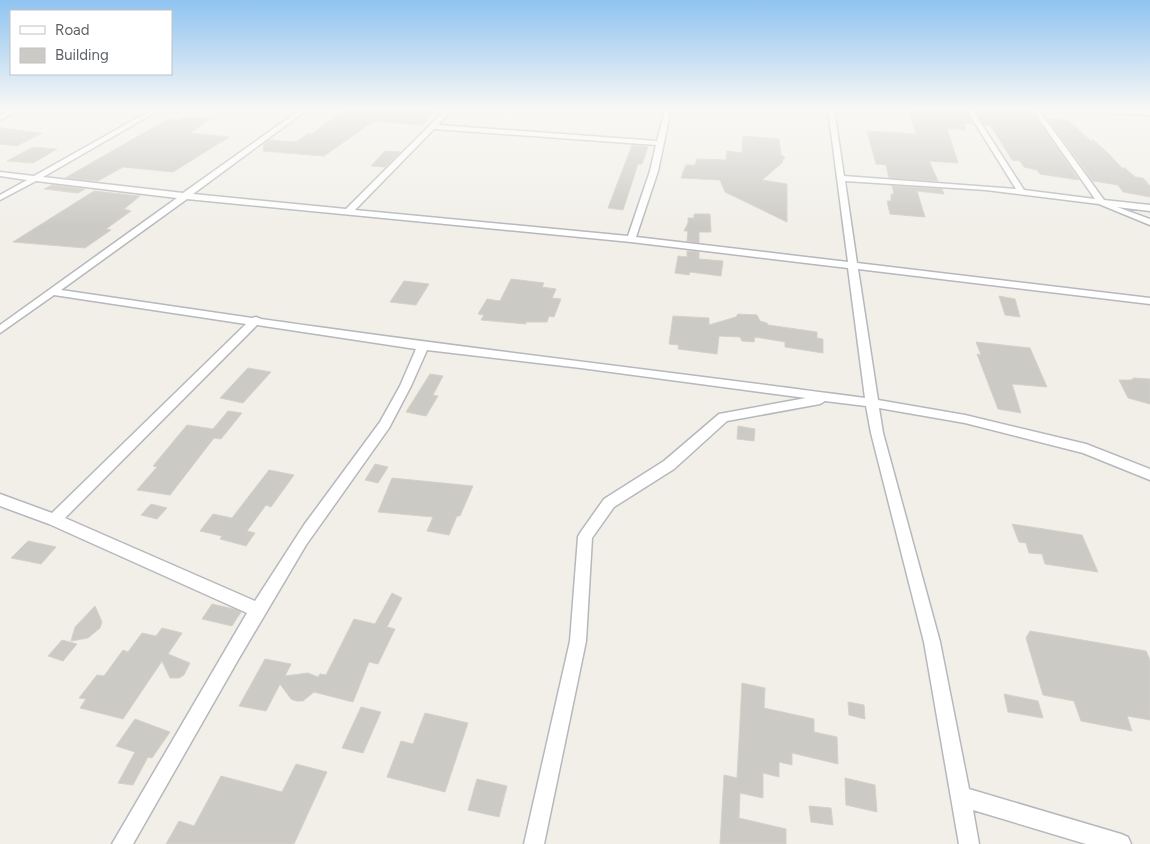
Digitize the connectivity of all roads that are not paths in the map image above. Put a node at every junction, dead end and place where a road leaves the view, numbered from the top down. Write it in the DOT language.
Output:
graph roads {
  1 [pos="88,148"];
  2 [pos="251,148"];
  3 [pos="411,148"];
  4 [pos="660,148"];
  5 [pos="837,148"];
  6 [pos="994,148"];
  7 [pos="1063,148"];
  8 [pos="0,174"];
  9 [pos="37,177"];
  10 [pos="841,178"];
  11 [pos="1022,193"];
  12 [pos="185,196"];
  13 [pos="0,198"];
  14 [pos="1103,204"];
  15 [pos="1150,208"];
  16 [pos="348,212"];
  17 [pos="1150,222"];
  18 [pos="631,239"];
  19 [pos="854,265"];
  20 [pos="52,292"];
  21 [pos="1150,301"];
  22 [pos="256,320"];
  23 [pos="0,330"];
  24 [pos="423,346"];
  25 [pos="832,398"];
  26 [pos="872,403"];
  27 [pos="1150,475"];
  28 [pos="0,500"];
  29 [pos="54,520"];
  30 [pos="258,610"];
  31 [pos="962,797"];
  32 [pos="122,844"];
  33 [pos="534,844"];
  34 [pos="969,844"];
  35 [pos="1121,844"];
  1 -- 9 [label="street"];
  2 -- 12 [label="street"];
  3 -- 16 [label="street"];
  4 -- 18 [label="street"];
  5 -- 10 [label="street"];
  6 -- 11 [label="street"];
  7 -- 14 [label="street"];
  8 -- 9 [label="street"];
  9 -- 12 [label="street"];
  9 -- 13 [label="street"];
  10 -- 11 [label="street"];
  10 -- 19 [label="street"];
  11 -- 14 [label="street"];
  12 -- 16 [label="street"];
  12 -- 20 [label="street"];
  14 -- 15 [label="street"];
  14 -- 17 [label="street"];
  16 -- 18 [label="street"];
  18 -- 19 [label="street"];
  19 -- 21 [label="street"];
  19 -- 26 [label="street"];
  20 -- 22 [label="street"];
  20 -- 23 [label="street"];
  22 -- 24 [label="street"];
  22 -- 29 [label="street"];
  24 -- 25 [label="street"];
  24 -- 30 [label="street"];
  25 -- 26 [label="street"];
  25 -- 33 [label="street"];
  26 -- 27 [label="street"];
  26 -- 31 [label="street"];
  28 -- 29 [label="street"];
  29 -- 30 [label="street"];
  30 -- 32 [label="street"];
  31 -- 34 [label="street"];
  31 -- 35 [label="street"];
}
